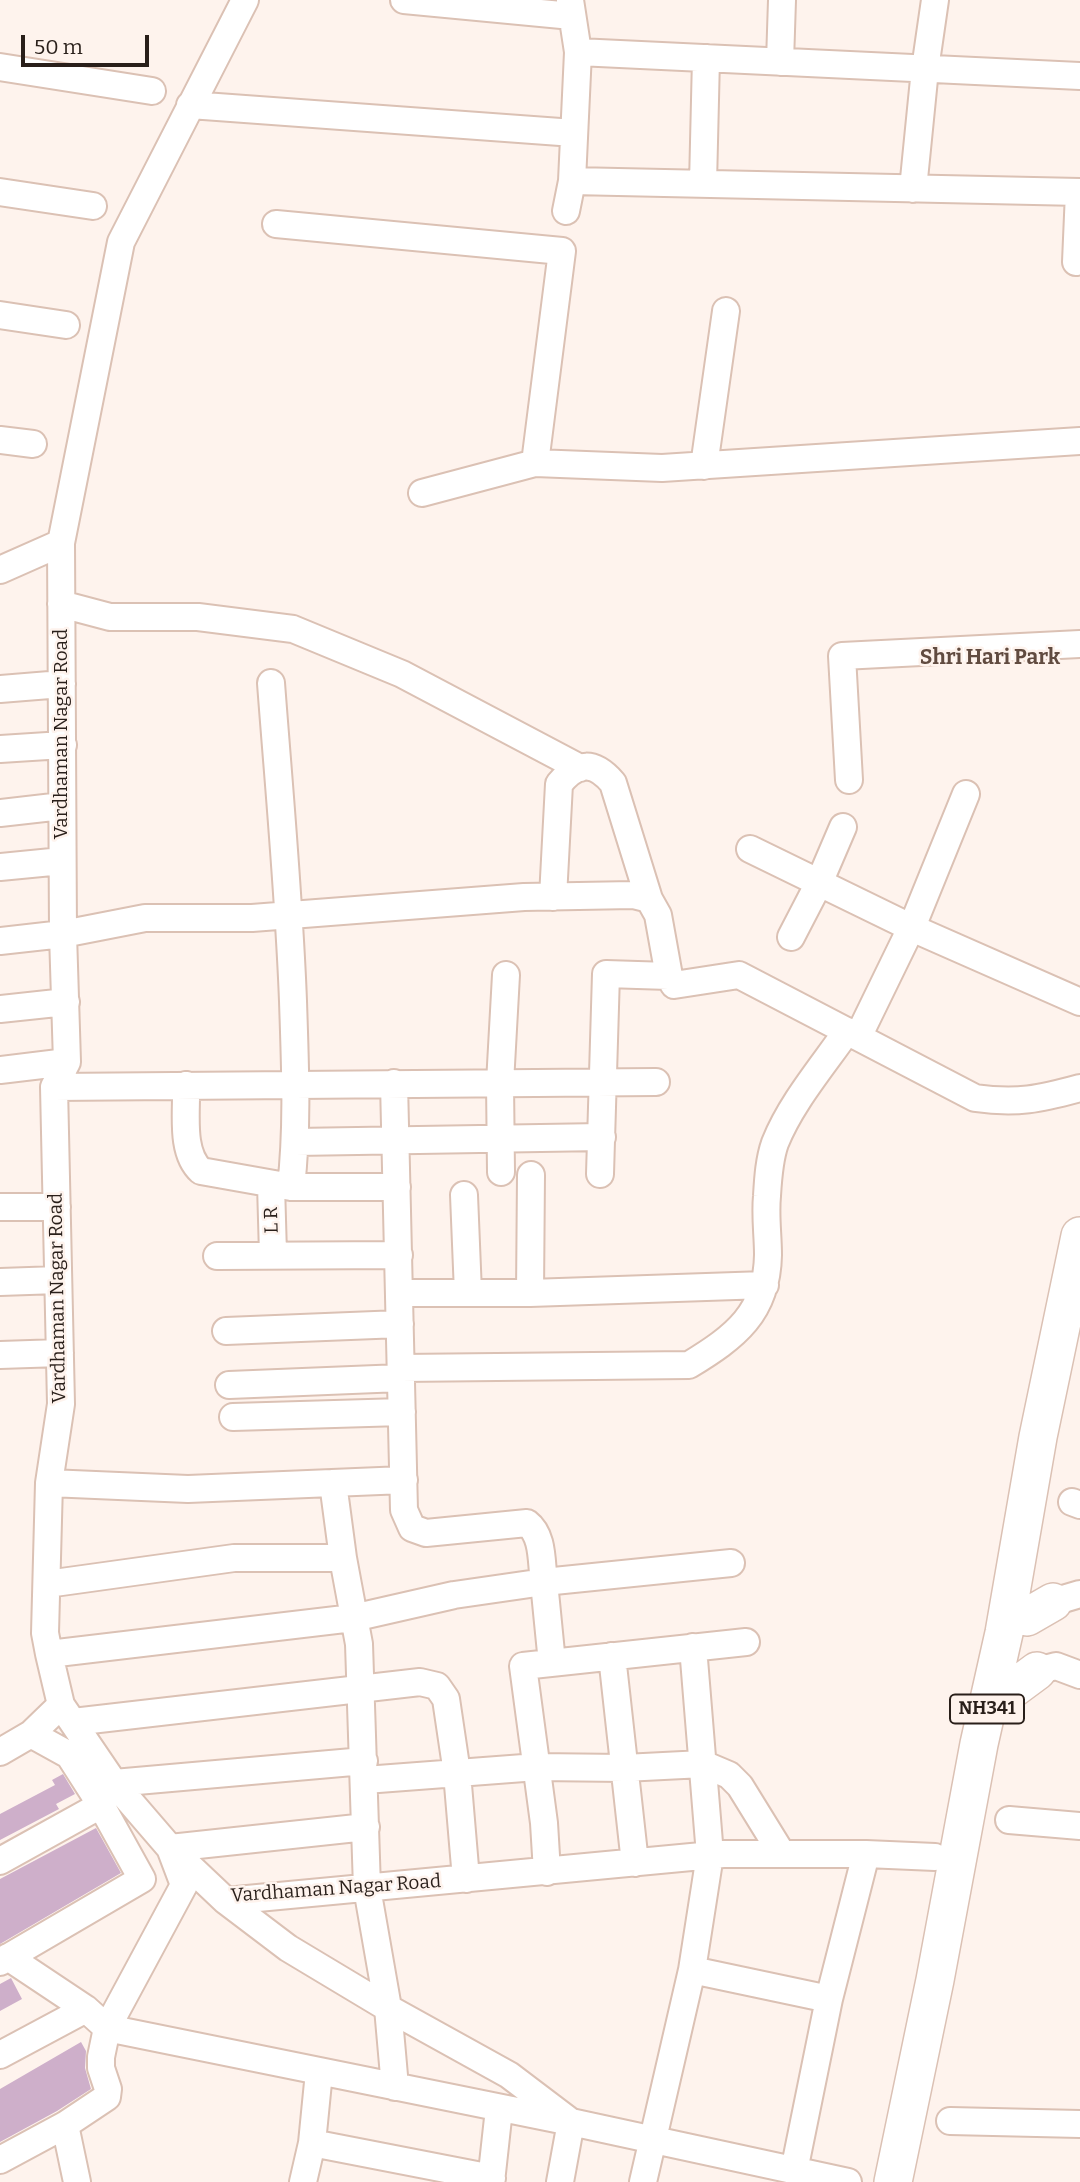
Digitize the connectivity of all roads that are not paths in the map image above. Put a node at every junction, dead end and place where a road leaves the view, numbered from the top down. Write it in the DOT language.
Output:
graph roads {
  1 [pos="245,0"];
  2 [pos="404,0"];
  3 [pos="782,0"];
  4 [pos="935,0"];
  5 [pos="571,8"];
  6 [pos="578,52"];
  7 [pos="706,58"];
  8 [pos="780,62"];
  9 [pos="0,67"];
  10 [pos="925,69"];
  11 [pos="1080,76"];
  12 [pos="152,91"];
  13 [pos="190,105"];
  14 [pos="574,133"];
  15 [pos="572,181"];
  16 [pos="703,184"];
  17 [pos="913,188"];
  18 [pos="0,192"];
  19 [pos="1079,192"];
  20 [pos="93,206"];
  21 [pos="566,211"];
  22 [pos="276,224"];
  23 [pos="1076,262"];
  24 [pos="726,311"];
  25 [pos="0,316"];
  26 [pos="66,325"];
  27 [pos="0,440"];
  28 [pos="1080,441"];
  29 [pos="33,444"];
  30 [pos="535,463"];
  31 [pos="704,466"];
  32 [pos="422,493"];
  33 [pos="61,542"];
  34 [pos="4,566"];
  35 [pos="61,604"];
  36 [pos="1080,644"];
  37 [pos="271,683"];
  38 [pos="62,684"];
  39 [pos="0,689"];
  40 [pos="63,745"];
  41 [pos="0,749"];
  42 [pos="580,768"];
  43 [pos="849,780"];
  44 [pos="967,794"];
  45 [pos="62,806"];
  46 [pos="0,813"];
  47 [pos="843,827"];
  48 [pos="750,849"];
  49 [pos="62,861"];
  50 [pos="0,867"];
  51 [pos="819,883"];
  52 [pos="553,897"];
  53 [pos="649,899"];
  54 [pos="289,915"];
  55 [pos="912,928"];
  56 [pos="63,934"];
  57 [pos="791,937"];
  58 [pos="0,941"];
  59 [pos="506,975"];
  60 [pos="669,976"];
  61 [pos="66,1002"];
  62 [pos="1080,1002"];
  63 [pos="0,1009"];
  64 [pos="853,1034"];
  65 [pos="67,1062"];
  66 [pos="0,1070"];
  67 [pos="601,1082"];
  68 [pos="656,1082"];
  69 [pos="394,1083"];
  70 [pos="500,1083"];
  71 [pos="296,1084"];
  72 [pos="186,1085"];
  73 [pos="54,1087"];
  74 [pos="1080,1087"];
  75 [pos="602,1137"];
  76 [pos="502,1138"];
  77 [pos="396,1140"];
  78 [pos="296,1142"];
  79 [pos="501,1172"];
  80 [pos="600,1174"];
  81 [pos="531,1175"];
  82 [pos="281,1186"];
  83 [pos="397,1186"];
  84 [pos="464,1195"];
  85 [pos="0,1207"];
  86 [pos="57,1207"];
  87 [pos="1080,1237"];
  88 [pos="273,1254"];
  89 [pos="399,1255"];
  90 [pos="217,1256"];
  91 [pos="58,1280"];
  92 [pos="0,1282"];
  93 [pos="765,1285"];
  94 [pos="399,1293"];
  95 [pos="468,1293"];
  96 [pos="530,1293"];
  97 [pos="400,1324"];
  98 [pos="226,1331"];
  99 [pos="60,1353"];
  100 [pos="0,1355"];
  101 [pos="401,1373"];
  102 [pos="229,1385"];
  103 [pos="402,1412"];
  104 [pos="233,1418"];
  105 [pos="404,1480"];
  106 [pos="50,1483"];
  107 [pos="333,1483"];
  108 [pos="343,1558"];
  109 [pos="731,1563"];
  110 [pos="544,1582"];
  111 [pos="47,1584"];
  112 [pos="353,1618"];
  113 [pos="746,1642"];
  114 [pos="693,1647"];
  115 [pos="49,1654"];
  116 [pos="611,1656"];
  117 [pos="552,1662"];
  118 [pos="1080,1675"];
  119 [pos="1025,1680"];
  120 [pos="361,1690"];
  121 [pos="67,1713"];
  122 [pos="31,1734"];
  123 [pos="0,1752"];
  124 [pos="703,1764"];
  125 [pos="537,1767"];
  126 [pos="624,1768"];
  127 [pos="364,1770"];
  128 [pos="457,1773"];
  129 [pos="108,1794"];
  130 [pos="1009,1820"];
  131 [pos="1080,1826"];
  132 [pos="366,1827"];
  133 [pos="170,1848"];
  134 [pos="782,1854"];
  135 [pos="866,1854"];
  136 [pos="710,1856"];
  137 [pos="935,1857"];
  138 [pos="0,1861"];
  139 [pos="635,1863"];
  140 [pos="547,1872"];
  141 [pos="466,1879"];
  142 [pos="367,1888"];
  143 [pos="226,1901"];
  144 [pos="4,1959"];
  145 [pos="691,1970"];
  146 [pos="829,1998"];
  147 [pos="388,2008"];
  148 [pos="86,2009"];
  149 [pos="107,2028"];
  150 [pos="0,2055"];
  151 [pos="319,2071"];
  152 [pos="395,2087"];
  153 [pos="499,2109"];
  154 [pos="950,2121"];
  155 [pos="571,2122"];
  156 [pos="1080,2124"];
  157 [pos="65,2125"];
  158 [pos="652,2141"];
  159 [pos="312,2143"];
  160 [pos="0,2160"];
  161 [pos="794,2171"];
  162 [pos="887,2179"];
  163 [pos="491,2180"];
  164 [pos="77,2182"];
  165 [pos="303,2182"];
  166 [pos="560,2182"];
  167 [pos="643,2182"];
  168 [pos="848,2182"];
  1 -- 13 [label="street, Vardhaman Nagar Road"];
  2 -- 5 [label="street"];
  3 -- 8 [label="street"];
  4 -- 10 [label="street"];
  5 -- 6 [label="street"];
  6 -- 7 [label="street"];
  6 -- 14 [label="street"];
  7 -- 8 [label="street"];
  7 -- 16 [label="street"];
  8 -- 10 [label="street"];
  9 -- 12 [label="street"];
  10 -- 11 [label="street"];
  10 -- 17 [label="street"];
  13 -- 14 [label="street"];
  13 -- 33 [label="street, Vardhaman Nagar Road"];
  14 -- 15 [label="street"];
  15 -- 16 [label="street"];
  15 -- 21 [label="street"];
  16 -- 17 [label="street"];
  17 -- 19 [label="street"];
  18 -- 20 [label="street"];
  19 -- 23 [label="street"];
  22 -- 30 [label="street"];
  24 -- 31 [label="street"];
  25 -- 26 [label="street"];
  27 -- 29 [label="street"];
  28 -- 31 [label="street"];
  30 -- 31 [label="street"];
  30 -- 32 [label="street"];
  33 -- 34 [label="street"];
  33 -- 35 [label="street, Vardhaman Nagar Road"];
  35 -- 38 [label="street, Vardhaman Nagar Road"];
  35 -- 42 [label="street"];
  36 -- 43 [label="street"];
  37 -- 54 [label="street, L R"];
  38 -- 39 [label="street"];
  38 -- 40 [label="street, Vardhaman Nagar Road"];
  40 -- 41 [label="street"];
  40 -- 45 [label="street, Vardhaman Nagar Road"];
  42 -- 52 [label="street"];
  42 -- 53 [label="street"];
  44 -- 55 [label="street"];
  45 -- 46 [label="street"];
  45 -- 49 [label="street, Vardhaman Nagar Road"];
  47 -- 51 [label="street"];
  48 -- 51 [label="street"];
  49 -- 50 [label="street"];
  49 -- 56 [label="street, Vardhaman Nagar Road"];
  51 -- 55 [label="street"];
  51 -- 57 [label="street"];
  52 -- 53 [label="street"];
  52 -- 54 [label="street"];
  53 -- 60 [label="street"];
  54 -- 56 [label="street"];
  54 -- 71 [label="street, L R"];
  55 -- 62 [label="street"];
  55 -- 64 [label="street"];
  56 -- 58 [label="street"];
  56 -- 61 [label="street, Vardhaman Nagar Road"];
  59 -- 70 [label="street"];
  60 -- 64 [label="street"];
  60 -- 67 [label="street"];
  61 -- 63 [label="street"];
  61 -- 65 [label="street, Vardhaman Nagar Road"];
  64 -- 74 [label="street"];
  64 -- 93 [label="street"];
  65 -- 66 [label="street"];
  65 -- 73 [label="street, Vardhaman Nagar Road"];
  67 -- 68 [label="street"];
  67 -- 70 [label="street"];
  67 -- 75 [label="street"];
  69 -- 70 [label="street"];
  69 -- 71 [label="street"];
  69 -- 77 [label="street"];
  70 -- 76 [label="street"];
  71 -- 72 [label="street"];
  71 -- 78 [label="street, L R"];
  72 -- 73 [label="street"];
  72 -- 82 [label="street"];
  73 -- 86 [label="street, Vardhaman Nagar Road"];
  75 -- 76 [label="street"];
  75 -- 80 [label="street"];
  76 -- 77 [label="street"];
  76 -- 79 [label="street"];
  77 -- 78 [label="street"];
  77 -- 83 [label="street"];
  78 -- 82 [label="street, L R"];
  81 -- 96 [label="street"];
  82 -- 83 [label="street"];
  82 -- 88 [label="street, L R"];
  83 -- 89 [label="street"];
  84 -- 95 [label="street"];
  85 -- 86 [label="street"];
  86 -- 91 [label="street, Vardhaman Nagar Road"];
  87 -- 162 [label="highway, NH341"];
  88 -- 89 [label="street"];
  88 -- 90 [label="street"];
  89 -- 94 [label="street"];
  91 -- 92 [label="street"];
  91 -- 99 [label="street, Vardhaman Nagar Road"];
  93 -- 96 [label="street"];
  93 -- 101 [label="street"];
  94 -- 95 [label="street"];
  94 -- 97 [label="street"];
  95 -- 96 [label="street"];
  97 -- 98 [label="street"];
  97 -- 101 [label="street"];
  99 -- 100 [label="street"];
  99 -- 106 [label="street, Vardhaman Nagar Road"];
  101 -- 102 [label="street"];
  101 -- 103 [label="street"];
  103 -- 104 [label="street"];
  103 -- 105 [label="street"];
  105 -- 107 [label="street"];
  105 -- 110 [label="street"];
  106 -- 107 [label="street"];
  106 -- 111 [label="street, Vardhaman Nagar Road"];
  107 -- 108 [label="street"];
  108 -- 111 [label="street"];
  108 -- 112 [label="street"];
  109 -- 110 [label="street"];
  110 -- 112 [label="street"];
  110 -- 117 [label="street"];
  111 -- 115 [label="street, Vardhaman Nagar Road"];
  112 -- 115 [label="street"];
  112 -- 120 [label="street"];
  113 -- 114 [label="street"];
  114 -- 116 [label="street"];
  114 -- 124 [label="street"];
  115 -- 121 [label="street, Vardhaman Nagar Road"];
  116 -- 117 [label="street"];
  116 -- 126 [label="street"];
  117 -- 125 [label="street"];
  118 -- 119 [label="street"];
  120 -- 121 [label="street"];
  120 -- 127 [label="street"];
  120 -- 128 [label="street"];
  121 -- 122 [label="street"];
  121 -- 129 [label="street, Vardhaman Nagar Road"];
  122 -- 123 [label="street"];
  122 -- 129 [label="street"];
  124 -- 126 [label="street"];
  124 -- 134 [label="street"];
  124 -- 136 [label="street"];
  125 -- 126 [label="street"];
  125 -- 128 [label="street"];
  125 -- 140 [label="street"];
  126 -- 139 [label="street"];
  127 -- 128 [label="street"];
  127 -- 129 [label="street"];
  127 -- 132 [label="street"];
  128 -- 141 [label="street"];
  129 -- 133 [label="street, Vardhaman Nagar Road"];
  129 -- 138 [label="street"];
  129 -- 144 [label="street"];
  130 -- 131 [label="street"];
  132 -- 133 [label="street"];
  132 -- 142 [label="street"];
  133 -- 143 [label="street, Vardhaman Nagar Road"];
  133 -- 149 [label="street"];
  134 -- 135 [label="street, Vardhaman Nagar Road"];
  134 -- 136 [label="street, Vardhaman Nagar Road"];
  135 -- 137 [label="street, Vardhaman Nagar Road"];
  135 -- 146 [label="street"];
  136 -- 139 [label="street, Vardhaman Nagar Road"];
  136 -- 145 [label="street"];
  139 -- 140 [label="street, Vardhaman Nagar Road"];
  140 -- 141 [label="street, Vardhaman Nagar Road"];
  141 -- 142 [label="street, Vardhaman Nagar Road"];
  142 -- 143 [label="street, Vardhaman Nagar Road"];
  142 -- 147 [label="street"];
  143 -- 147 [label="street"];
  144 -- 148 [label="street"];
  145 -- 146 [label="street"];
  145 -- 158 [label="street"];
  146 -- 161 [label="street"];
  147 -- 152 [label="street"];
  147 -- 155 [label="street"];
  148 -- 149 [label="street"];
  148 -- 150 [label="street"];
  149 -- 151 [label="street"];
  149 -- 157 [label="street"];
  151 -- 152 [label="street"];
  151 -- 159 [label="street"];
  152 -- 153 [label="street"];
  153 -- 155 [label="street"];
  153 -- 163 [label="street"];
  154 -- 156 [label="street"];
  155 -- 158 [label="street"];
  155 -- 166 [label="street"];
  157 -- 160 [label="street"];
  157 -- 164 [label="street"];
  158 -- 161 [label="street"];
  158 -- 167 [label="street"];
  159 -- 163 [label="street"];
  159 -- 165 [label="street"];
  161 -- 168 [label="street"];
}
